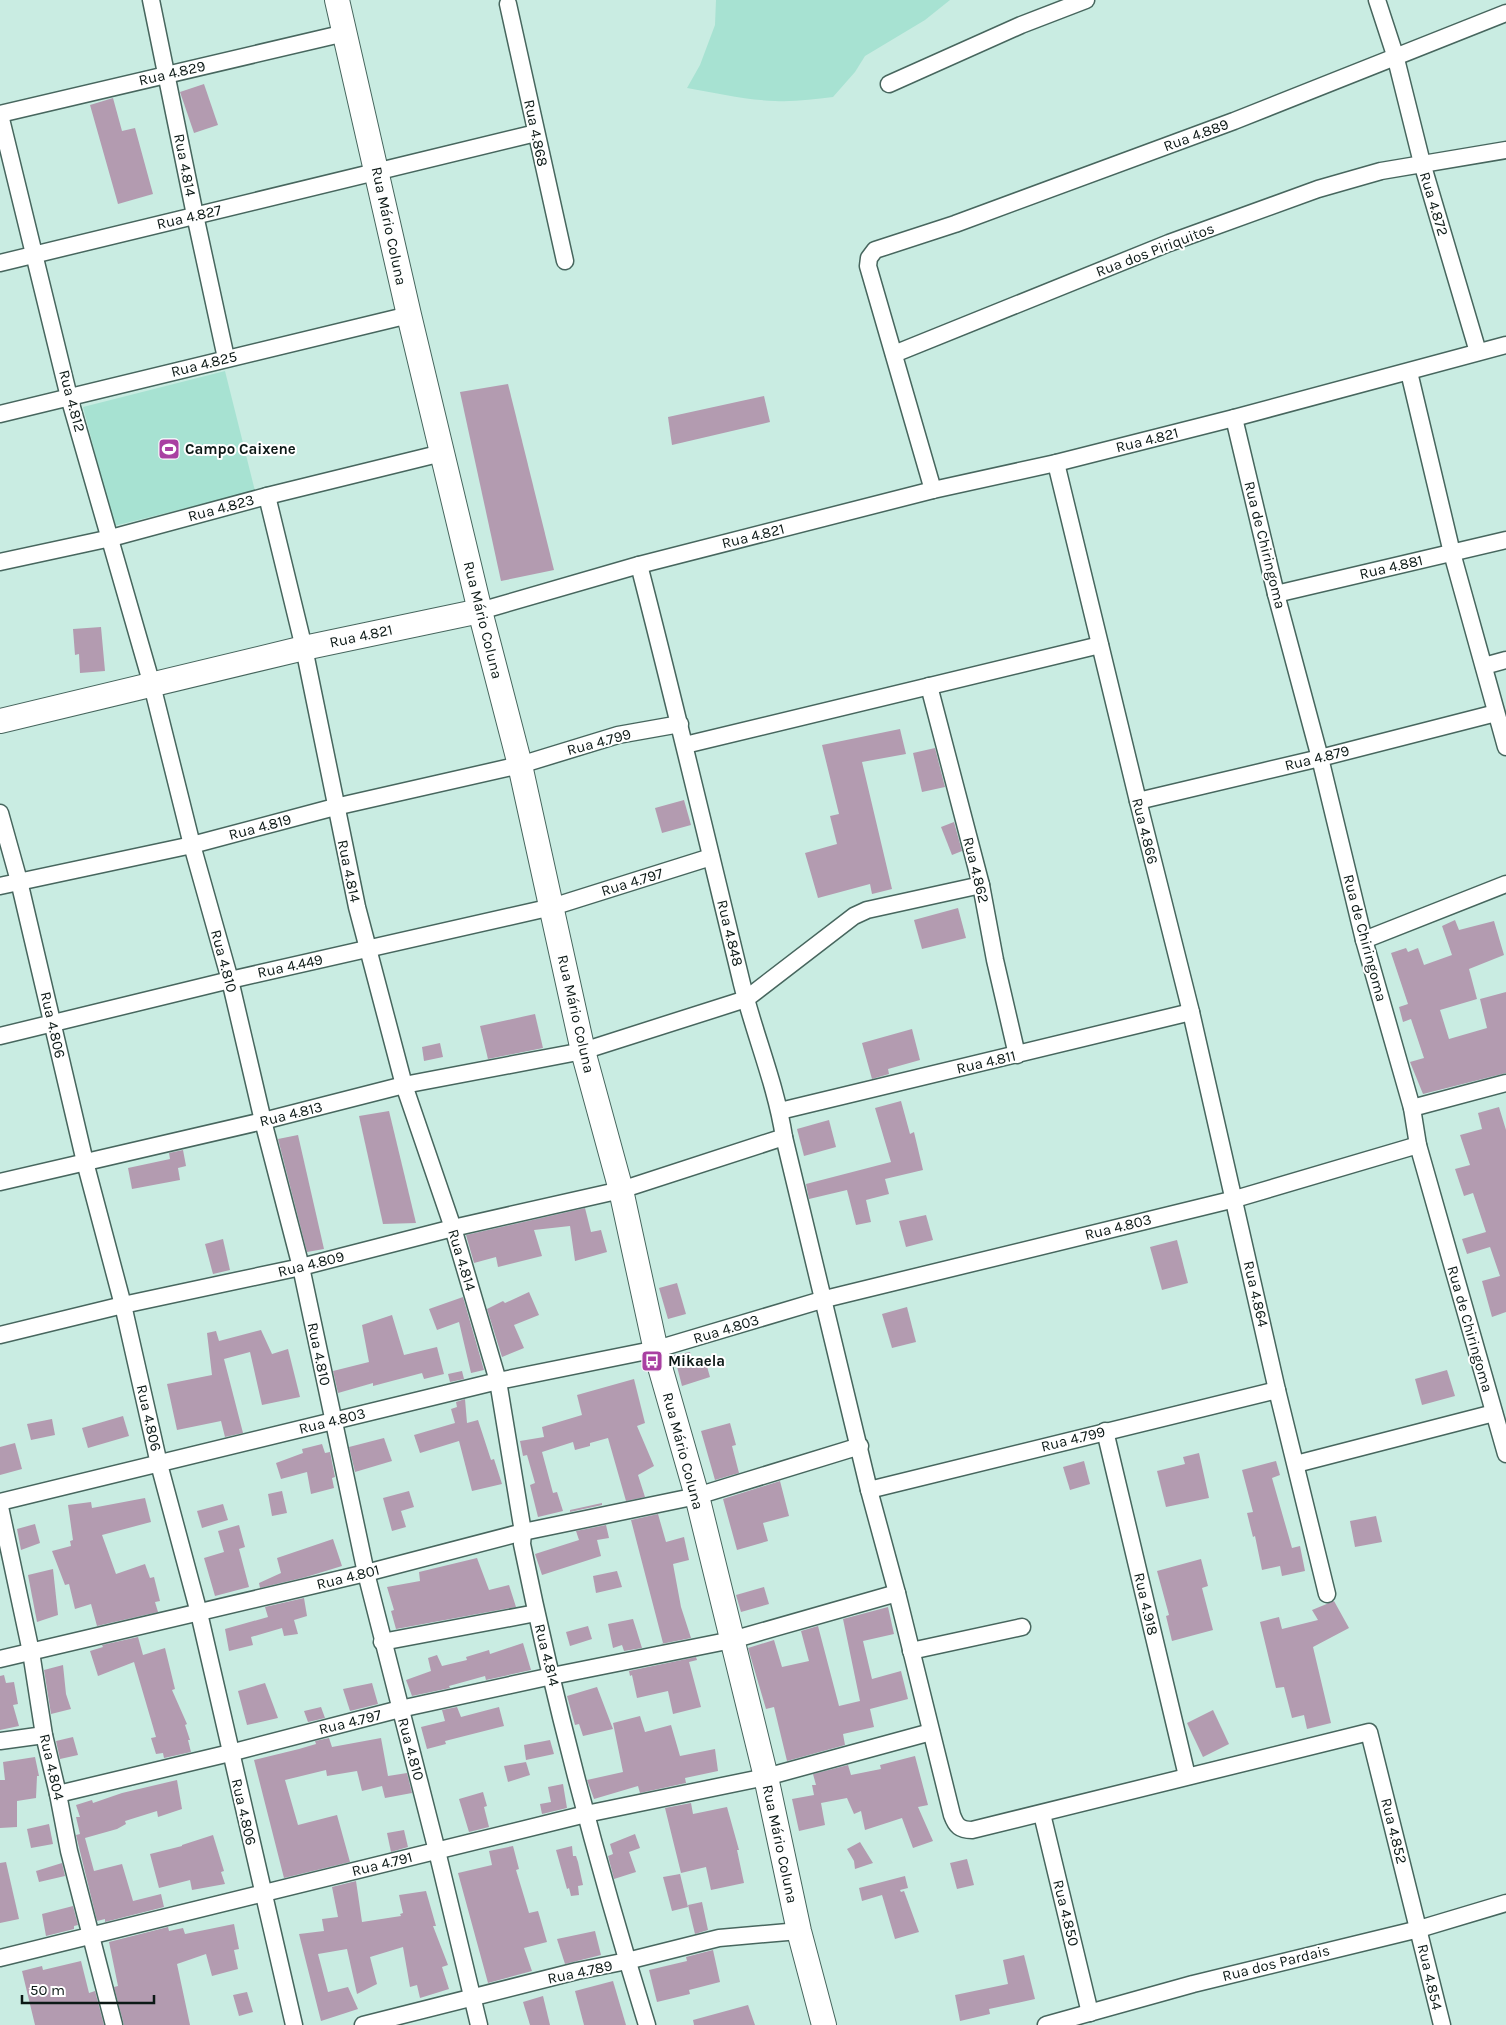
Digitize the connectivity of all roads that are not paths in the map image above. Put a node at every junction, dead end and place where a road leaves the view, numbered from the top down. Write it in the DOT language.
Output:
graph roads {
  1 [pos="151,0"];
  2 [pos="337,0"];
  3 [pos="1086,0"];
  4 [pos="1377,0"];
  5 [pos="508,4"];
  6 [pos="1506,13"];
  7 [pos="345,33"];
  8 [pos="1395,55"];
  9 [pos="166,74"];
  10 [pos="889,84"];
  11 [pos="0,115"];
  12 [pos="536,133"];
  13 [pos="1506,150"];
  14 [pos="1422,163"];
  15 [pos="378,172"];
  16 [pos="195,215"];
  17 [pos="35,253"];
  18 [pos="565,262"];
  19 [pos="0,263"];
  20 [pos="409,314"];
  21 [pos="1506,345"];
  22 [pos="1478,352"];
  23 [pos="894,354"];
  24 [pos="226,358"];
  25 [pos="1409,372"];
  26 [pos="69,397"];
  27 [pos="0,414"];
  28 [pos="1234,418"];
  29 [pos="442,453"];
  30 [pos="1056,463"];
  31 [pos="933,490"];
  32 [pos="267,496"];
  33 [pos="111,538"];
  34 [pos="1506,540"];
  35 [pos="1452,553"];
  36 [pos="0,562"];
  37 [pos="639,565"];
  38 [pos="1276,594"];
  39 [pos="480,611"];
  40 [pos="1100,645"];
  41 [pos="304,648"];
  42 [pos="1506,660"];
  43 [pos="1484,666"];
  44 [pos="152,685"];
  45 [pos="929,686"];
  46 [pos="1496,713"];
  47 [pos="0,721"];
  48 [pos="680,724"];
  49 [pos="685,745"];
  50 [pos="1506,747"];
  51 [pos="1320,758"];
  52 [pos="520,765"];
  53 [pos="1138,801"];
  54 [pos="335,807"];
  55 [pos="0,813"];
  56 [pos="192,845"];
  57 [pos="711,857"];
  58 [pos="19,881"];
  59 [pos="1506,884"];
  60 [pos="981,885"];
  61 [pos="0,886"];
  62 [pos="552,906"];
  63 [pos="1364,940"];
  64 [pos="369,949"];
  65 [pos="230,980"];
  66 [pos="746,999"];
  67 [pos="1192,1012"];
  68 [pos="53,1023"];
  69 [pos="0,1036"];
  70 [pos="583,1051"];
  71 [pos="1017,1054"];
  72 [pos="1506,1083"];
  73 [pos="404,1085"];
  74 [pos="1412,1108"];
  75 [pos="780,1111"];
  76 [pos="263,1121"];
  77 [pos="784,1137"];
  78 [pos="1418,1145"];
  79 [pos="85,1162"];
  80 [pos="0,1182"];
  81 [pos="621,1190"];
  82 [pos="1235,1199"];
  83 [pos="453,1228"];
  84 [pos="301,1267"];
  85 [pos="825,1299"];
  86 [pos="122,1305"];
  87 [pos="0,1335"];
  88 [pos="656,1349"];
  89 [pos="498,1381"];
  90 [pos="1277,1390"];
  91 [pos="1494,1412"];
  92 [pos="334,1420"];
  93 [pos="1105,1432"];
  94 [pos="1504,1436"];
  95 [pos="860,1446"];
  96 [pos="1506,1454"];
  97 [pos="159,1464"];
  98 [pos="1296,1464"];
  99 [pos="869,1490"];
  100 [pos="697,1496"];
  101 [pos="0,1502"];
  102 [pos="0,1507"];
  103 [pos="523,1532"];
  104 [pos="366,1573"];
  105 [pos="897,1593"];
  106 [pos="1327,1594"];
  107 [pos="198,1612"];
  108 [pos="536,1613"];
  109 [pos="1022,1627"];
  110 [pos="732,1640"];
  111 [pos="382,1642"];
  112 [pos="911,1651"];
  113 [pos="31,1652"];
  114 [pos="0,1659"];
  115 [pos="552,1676"];
  116 [pos="400,1709"];
  117 [pos="931,1732"];
  118 [pos="44,1735"];
  119 [pos="0,1741"];
  120 [pos="230,1753"];
  121 [pos="1187,1776"];
  122 [pos="766,1777"];
  123 [pos="58,1794"];
  124 [pos="586,1814"];
  125 [pos="1042,1814"];
  126 [pos="437,1851"];
  127 [pos="262,1893"];
  128 [pos="1506,1903"];
  129 [pos="1419,1929"];
  130 [pos="799,1931"];
  131 [pos="91,1934"];
  132 [pos="0,1958"];
  133 [pos="628,1962"];
  134 [pos="472,1997"];
  135 [pos="1090,2013"];
  136 [pos="114,2025"];
  137 [pos="294,2025"];
  138 [pos="363,2025"];
  139 [pos="479,2025"];
  140 [pos="647,2025"];
  141 [pos="824,2025"];
  142 [pos="1046,2025"];
  143 [pos="1442,2025"];
  1 -- 9 [label="street, Rua 4.814"];
  2 -- 7 [label="main road, Rua Mário Coluna"];
  3 -- 10 [label="street"];
  4 -- 8 [label="street, Rua 4.872"];
  5 -- 12 [label="street, Rua 4.868"];
  6 -- 8 [label="street, Rua 4.889"];
  7 -- 9 [label="street, Rua 4.829"];
  7 -- 15 [label="main road, Rua Mário Coluna"];
  8 -- 14 [label="street, Rua 4.872"];
  8 -- 23 [label="street, Rua 4.889"];
  9 -- 11 [label="street, Rua 4.829"];
  9 -- 16 [label="street, Rua 4.814"];
  11 -- 17 [label="street, Rua 4.812"];
  12 -- 15 [label="street, Rua 4.827"];
  12 -- 18 [label="street, Rua 4.868"];
  13 -- 14 [label="street, Rua dos Piriquitos"];
  14 -- 22 [label="street, Rua 4.872"];
  14 -- 23 [label="street, Rua dos Piriquitos"];
  15 -- 16 [label="street, Rua 4.827"];
  15 -- 20 [label="main road, Rua Mário Coluna"];
  16 -- 17 [label="street, Rua 4.827"];
  16 -- 24 [label="street, Rua 4.814"];
  17 -- 19 [label="street, Rua 4.827"];
  17 -- 26 [label="street, Rua 4.812"];
  20 -- 24 [label="street, Rua 4.825"];
  20 -- 29 [label="main road, Rua Mário Coluna"];
  21 -- 22 [label="street, Rua 4.821"];
  22 -- 25 [label="street, Rua 4.821"];
  23 -- 31 [label="street"];
  24 -- 26 [label="street, Rua 4.825"];
  25 -- 28 [label="street, Rua 4.821"];
  25 -- 35 [label="street"];
  26 -- 27 [label="street, Rua 4.825"];
  26 -- 33 [label="street, Rua 4.812"];
  28 -- 30 [label="street, Rua 4.821"];
  28 -- 38 [label="street, Rua de Chiringoma"];
  29 -- 32 [label="street, Rua 4.823"];
  29 -- 39 [label="main road, Rua Mário Coluna"];
  30 -- 31 [label="street, Rua 4.821"];
  30 -- 40 [label="street, Rua 4.866"];
  31 -- 37 [label="street, Rua 4.821"];
  32 -- 33 [label="street, Rua 4.823"];
  32 -- 41 [label="street, Rua 4.814"];
  33 -- 36 [label="street, Rua 4.823"];
  33 -- 44 [label="street, Rua 4.812"];
  34 -- 35 [label="street, Rua 4.881"];
  35 -- 38 [label="street, Rua 4.881"];
  35 -- 43 [label="street"];
  37 -- 39 [label="street, Rua 4.821"];
  37 -- 48 [label="street, Rua 4.848"];
  38 -- 51 [label="street, Rua de Chiringoma"];
  39 -- 41 [label="main road, Rua 4.821"];
  39 -- 52 [label="main road, Rua Mário Coluna"];
  40 -- 45 [label="street"];
  40 -- 53 [label="street, Rua 4.866"];
  41 -- 44 [label="main road, Rua 4.821"];
  41 -- 54 [label="street, Rua 4.814"];
  42 -- 43 [label="street"];
  43 -- 46 [label="street"];
  44 -- 47 [label="main road, Rua 4.821"];
  44 -- 56 [label="street, Rua 4.810"];
  45 -- 49 [label="street"];
  45 -- 60 [label="street, Rua 4.862"];
  46 -- 50 [label="street"];
  46 -- 51 [label="street, Rua 4.879"];
  48 -- 49 [label="street, Rua 4.848"];
  48 -- 52 [label="street, Rua 4.799"];
  49 -- 57 [label="street, Rua 4.848"];
  51 -- 53 [label="street, Rua 4.879"];
  51 -- 63 [label="street, Rua de Chiringoma"];
  52 -- 54 [label="street, Rua 4.819"];
  52 -- 62 [label="main road, Rua Mário Coluna"];
  53 -- 67 [label="street, Rua 4.866"];
  54 -- 56 [label="street, Rua 4.819"];
  54 -- 64 [label="street, Rua 4.814"];
  55 -- 58 [label="street, Rua 4.806"];
  56 -- 58 [label="street, Rua 4.819"];
  56 -- 65 [label="street, Rua 4.810"];
  57 -- 62 [label="street, Rua 4.797"];
  57 -- 66 [label="street, Rua 4.848"];
  58 -- 61 [label="street, Rua 4.819"];
  58 -- 68 [label="street, Rua 4.806"];
  59 -- 63 [label="street"];
  60 -- 66 [label="street, Rua 4.813"];
  60 -- 71 [label="street, Rua 4.862"];
  62 -- 64 [label="street, Rua 4.449"];
  62 -- 70 [label="main road, Rua Mário Coluna"];
  63 -- 74 [label="street, Rua de Chiringoma"];
  64 -- 65 [label="street, Rua 4.449"];
  64 -- 73 [label="street, Rua 4.814"];
  65 -- 68 [label="street, Rua 4.449"];
  65 -- 76 [label="street, Rua 4.810"];
  66 -- 70 [label="street, Rua 4.813"];
  66 -- 75 [label="street, Rua 4.848"];
  67 -- 71 [label="street, Rua 4.811"];
  67 -- 82 [label="street, Rua 4.866"];
  68 -- 69 [label="street, Rua 4.449"];
  68 -- 79 [label="street, Rua 4.806"];
  70 -- 73 [label="street, Rua 4.813"];
  70 -- 81 [label="main road, Rua Mário Coluna"];
  71 -- 75 [label="street, Rua 4.811"];
  72 -- 74 [label="street"];
  73 -- 76 [label="street, Rua 4.813"];
  73 -- 83 [label="street, Rua 4.814"];
  74 -- 78 [label="street, Rua de Chiringoma"];
  75 -- 77 [label="street, Rua 4.848"];
  76 -- 79 [label="street, Rua 4.813"];
  76 -- 84 [label="street, Rua 4.810"];
  77 -- 81 [label="street, Rua 4.809"];
  77 -- 85 [label="street, Rua 4.848"];
  78 -- 82 [label="street, Rua 4.803"];
  78 -- 91 [label="street, Rua de Chiringoma"];
  79 -- 80 [label="street, Rua 4.813"];
  79 -- 86 [label="street, Rua 4.806"];
  81 -- 83 [label="street, Rua 4.809"];
  81 -- 88 [label="main road, Rua Mário Coluna"];
  82 -- 85 [label="street, Rua 4.803"];
  82 -- 90 [label="street, Rua 4.864"];
  83 -- 84 [label="street, Rua 4.809"];
  83 -- 89 [label="street, Rua 4.814"];
  84 -- 86 [label="street, Rua 4.809"];
  84 -- 92 [label="street, Rua 4.810"];
  85 -- 88 [label="street, Rua 4.803"];
  85 -- 95 [label="street, Rua 4.848"];
  86 -- 87 [label="street, Rua 4.809"];
  86 -- 97 [label="street, Rua 4.806"];
  88 -- 89 [label="street, Rua 4.803"];
  88 -- 100 [label="main road, Rua Mário Coluna"];
  89 -- 92 [label="street, Rua 4.803"];
  89 -- 103 [label="street, Rua 4.814"];
  90 -- 93 [label="street, Rua 4.799"];
  90 -- 98 [label="street, Rua 4.864"];
  91 -- 94 [label="street, Rua de Chiringoma"];
  91 -- 98 [label="street"];
  92 -- 97 [label="street, Rua 4.803"];
  92 -- 104 [label="street, Rua 4.810"];
  93 -- 99 [label="street, Rua 4.799"];
  93 -- 121 [label="street, Rua 4.918"];
  94 -- 96 [label="street, Rua de Chiringoma"];
  95 -- 99 [label="street, Rua 4.848"];
  95 -- 100 [label="street, Rua 4.801"];
  97 -- 101 [label="street, Rua 4.803"];
  97 -- 107 [label="street, Rua 4.806"];
  98 -- 106 [label="street, Rua 4.864"];
  99 -- 105 [label="street, Rua 4.848"];
  100 -- 103 [label="street, Rua 4.801"];
  100 -- 110 [label="main road, Rua Mário Coluna"];
  102 -- 113 [label="street, Rua 4.804"];
  103 -- 104 [label="street, Rua 4.801"];
  103 -- 108 [label="street, Rua 4.814"];
  104 -- 107 [label="street, Rua 4.801"];
  104 -- 111 [label="street, Rua 4.810"];
  105 -- 110 [label="street, Rua 4.797"];
  105 -- 112 [label="street, Rua 4.848"];
  107 -- 113 [label="street, Rua 4.801"];
  107 -- 120 [label="street, Rua 4.806"];
  108 -- 111 [label="street"];
  108 -- 115 [label="street, Rua 4.814"];
  109 -- 112 [label="street"];
  110 -- 115 [label="street, Rua 4.797"];
  110 -- 122 [label="main road, Rua Mário Coluna"];
  111 -- 116 [label="street, Rua 4.810"];
  112 -- 117 [label="street, Rua 4.848"];
  113 -- 114 [label="street, Rua 4.801"];
  113 -- 118 [label="street, Rua 4.804"];
  115 -- 116 [label="street, Rua 4.797"];
  115 -- 124 [label="street, Rua 4.814"];
  116 -- 120 [label="street, Rua 4.797"];
  116 -- 126 [label="street, Rua 4.810"];
  117 -- 122 [label="street, Rua 4.791"];
  117 -- 125 [label="street, Rua 4.848"];
  118 -- 119 [label="street"];
  118 -- 123 [label="street, Rua 4.804"];
  120 -- 123 [label="street, Rua 4.797"];
  120 -- 127 [label="street, Rua 4.806"];
  121 -- 125 [label="street"];
  121 -- 129 [label="street, Rua 4.852"];
  122 -- 124 [label="street, Rua 4.791"];
  122 -- 130 [label="main road, Rua Mário Coluna"];
  123 -- 131 [label="street, Rua 4.804"];
  124 -- 126 [label="street, Rua 4.791"];
  124 -- 133 [label="street, Rua 4.814"];
  125 -- 135 [label="street, Rua 4.850"];
  126 -- 127 [label="street, Rua 4.791"];
  126 -- 134 [label="street, Rua 4.810"];
  127 -- 131 [label="street, Rua 4.791"];
  127 -- 137 [label="street, Rua 4.806"];
  128 -- 129 [label="street, Rua dos Pardais"];
  129 -- 135 [label="street, Rua dos Pardais"];
  129 -- 143 [label="street, Rua 4.854"];
  130 -- 133 [label="street, Rua 4.789"];
  130 -- 141 [label="main road, Rua Mário Coluna"];
  131 -- 132 [label="street, Rua 4.791"];
  131 -- 136 [label="street, Rua 4.804"];
  133 -- 134 [label="street, Rua 4.789"];
  133 -- 140 [label="street, Rua 4.814"];
  134 -- 138 [label="street, Rua 4.789"];
  134 -- 139 [label="street, Rua 4.810"];
  135 -- 142 [label="street, Rua dos Pardais"];
}
